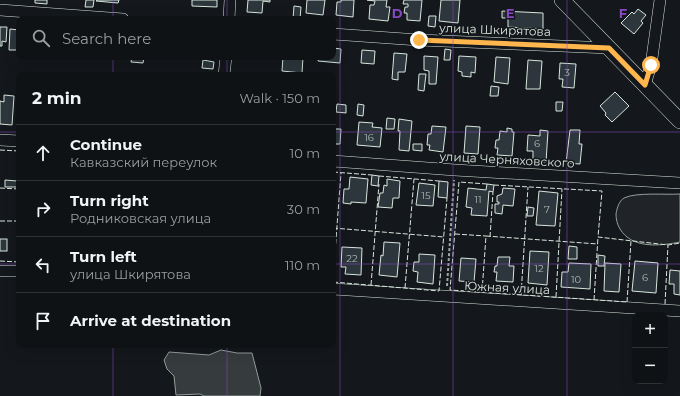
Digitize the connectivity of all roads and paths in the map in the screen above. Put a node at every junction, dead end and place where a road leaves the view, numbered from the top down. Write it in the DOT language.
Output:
graph roads {
  1 [pos="230,0"];
  2 [pos="562,0"];
  3 [pos="660,0"];
  4 [pos="0,10"];
  5 [pos="82,16"];
  6 [pos="229,16"];
  7 [pos="336,34"];
  8 [pos="609,48"];
  9 [pos="226,60"];
  10 [pos="224,72"];
  11 [pos="645,85"];
  12 [pos="680,121"];
  13 [pos="0,140"];
  14 [pos="16,141"];
  15 [pos="336,161"];
  16 [pos="455,170"];
  17 [pos="680,183"];
  18 [pos="0,271"];
  19 [pos="16,271"];
  20 [pos="336,289"];
  21 [pos="446,297"];
  22 [pos="680,311"];
  1 -- 6 [label="street"];
  2 -- 8 [label="main road"];
  3 -- 11 [label="street"];
  4 -- 5 [label="street"];
  7 -- 8 [label="street, улица Шкирятова"];
  8 -- 11 [label="main road"];
  9 -- 10 [label="street"];
  11 -- 12 [label="main road"];
  13 -- 14 [label="street"];
  15 -- 16 [label="street, улица Черняховского"];
  16 -- 17 [label="street, улица Черняховского"];
  16 -- 21 [label="path"];
  18 -- 19 [label="street"];
  20 -- 21 [label="street, Южная улица"];
  21 -- 22 [label="street, Южная улица"];
}
